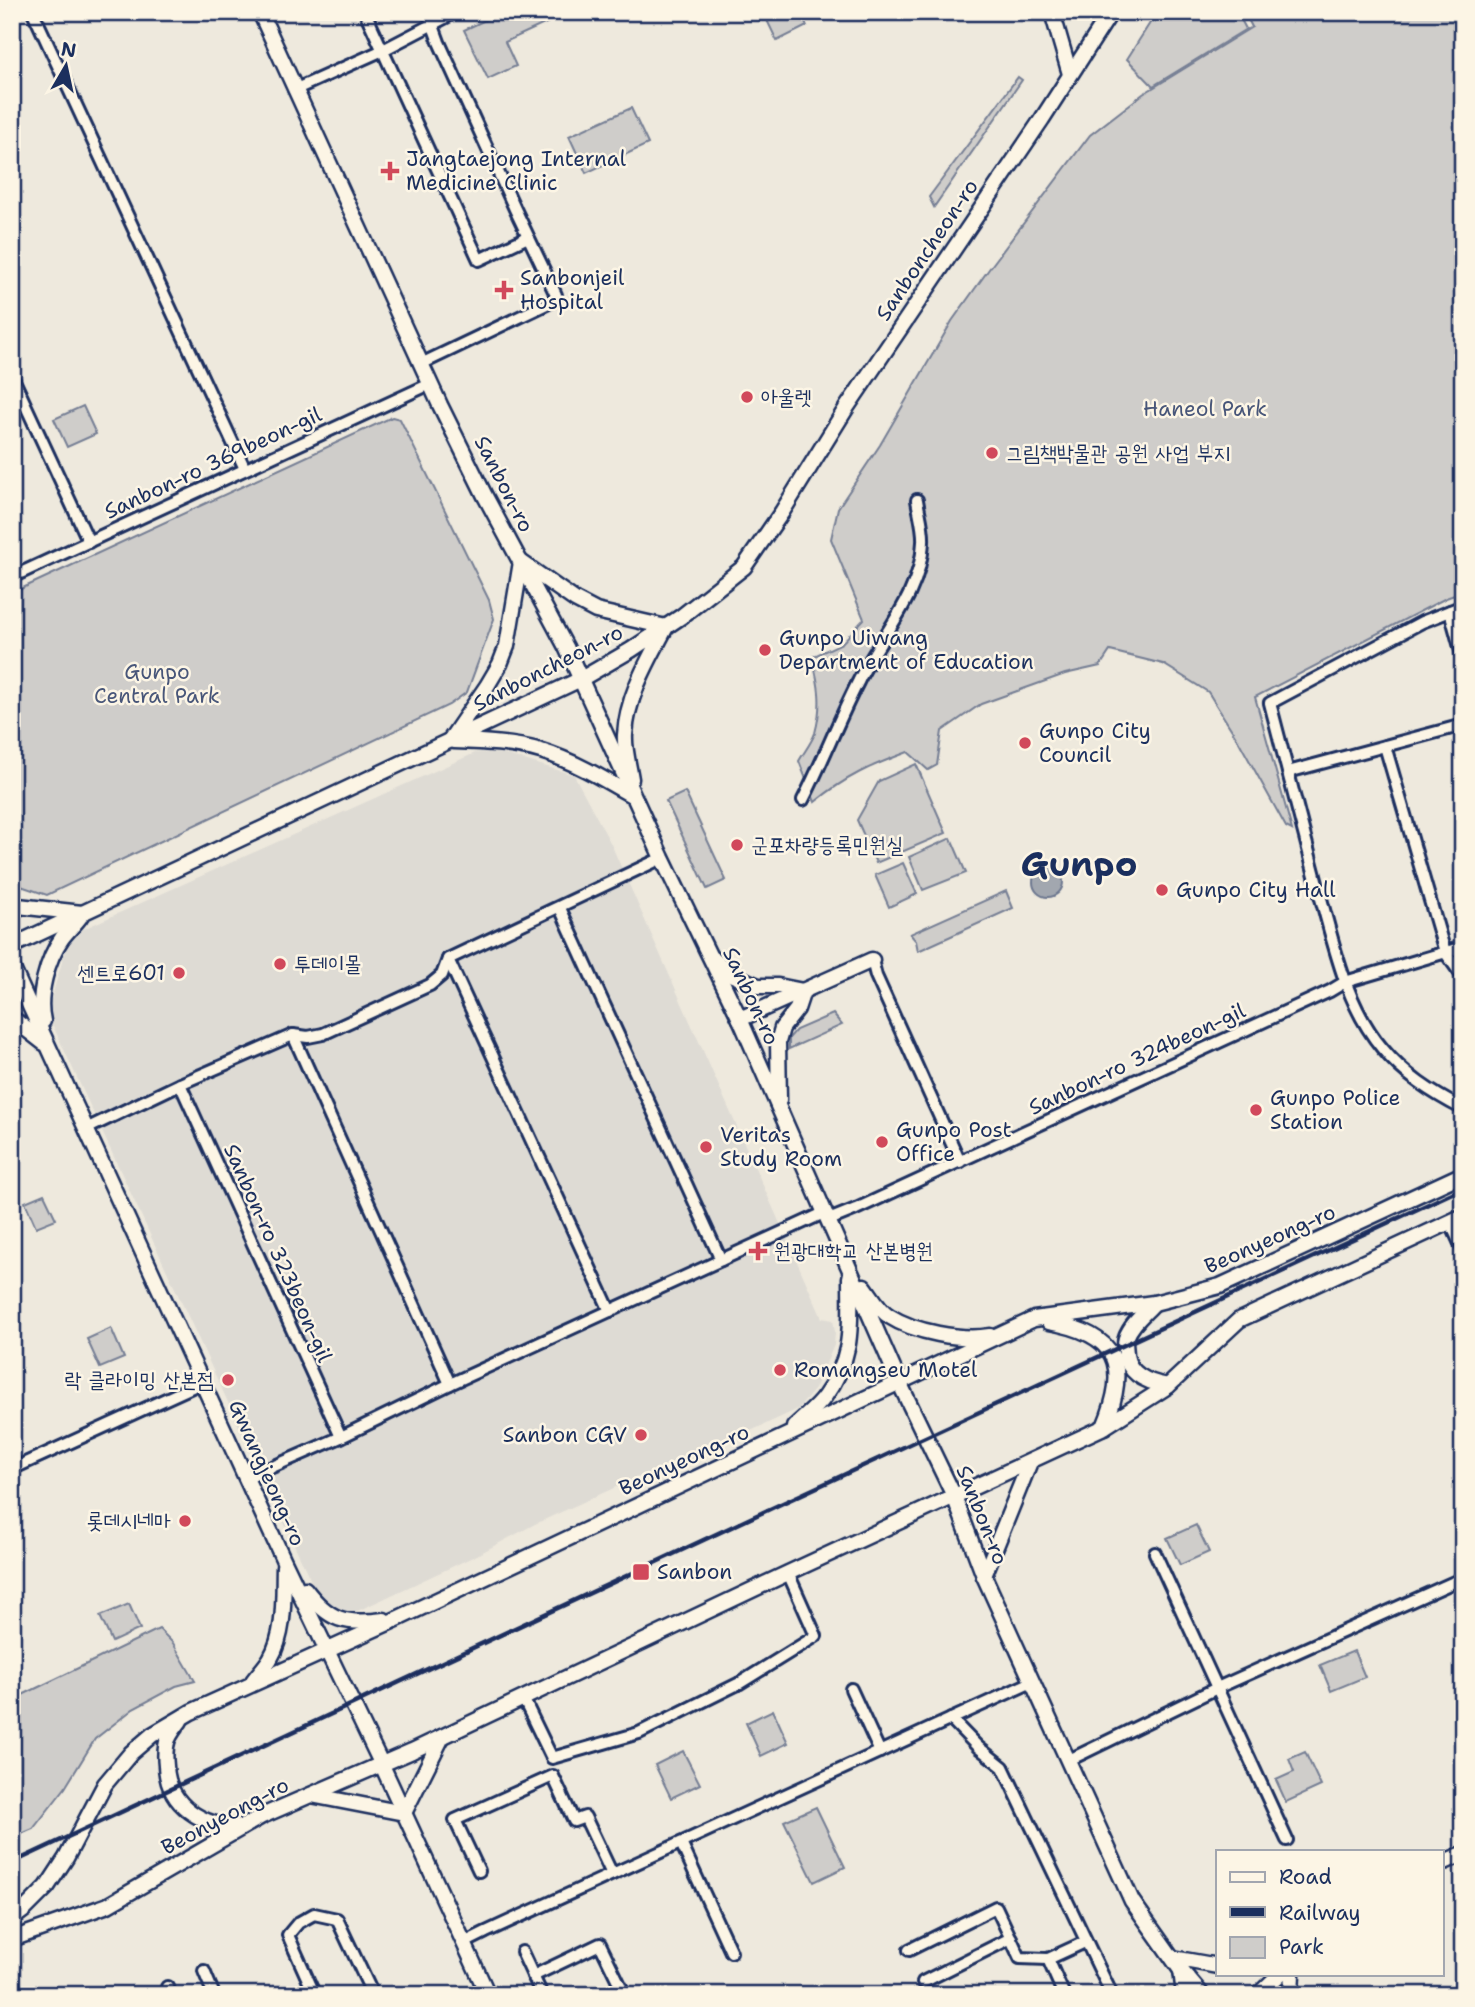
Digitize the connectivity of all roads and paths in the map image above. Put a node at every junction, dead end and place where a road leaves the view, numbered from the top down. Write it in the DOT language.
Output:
graph roads {
  1 [pos="33,12"];
  2 [pos="260,12"];
  3 [pos="365,12"];
  4 [pos="428,12"];
  5 [pos="456,12"];
  6 [pos="1052,12"];
  7 [pos="1111,12"];
  8 [pos="432,24"];
  9 [pos="383,50"];
  10 [pos="1070,74"];
  11 [pos="294,90"];
  12 [pos="528,237"];
  13 [pos="421,364"];
  14 [pos="12,376"];
  15 [pos="430,384"];
  16 [pos="245,469"];
  17 [pos="917,500"];
  18 [pos="89,542"];
  19 [pos="521,562"];
  20 [pos="12,577"];
  21 [pos="1463,606"];
  22 [pos="1450,611"];
  23 [pos="666,627"];
  24 [pos="1463,658"];
  25 [pos="580,679"];
  26 [pos="1463,725"];
  27 [pos="449,741"];
  28 [pos="1385,746"];
  29 [pos="1288,772"];
  30 [pos="633,796"];
  31 [pos="803,800"];
  32 [pos="662,858"];
  33 [pos="12,904"];
  34 [pos="560,908"];
  35 [pos="84,913"];
  36 [pos="12,946"];
  37 [pos="1463,947"];
  38 [pos="1445,952"];
  39 [pos="709,956"];
  40 [pos="448,959"];
  41 [pos="872,960"];
  42 [pos="12,967"];
  43 [pos="1463,977"];
  44 [pos="1345,982"];
  45 [pos="803,991"];
  46 [pos="12,1018"];
  47 [pos="740,1019"];
  48 [pos="293,1035"];
  49 [pos="49,1046"];
  50 [pos="180,1084"];
  51 [pos="779,1108"];
  52 [pos="1463,1109"];
  53 [pos="86,1129"];
  54 [pos="960,1162"];
  55 [pos="1463,1174"];
  56 [pos="827,1216"];
  57 [pos="1456,1219"];
  58 [pos="1463,1250"];
  59 [pos="721,1260"];
  60 [pos="850,1269"];
  61 [pos="1154,1303"];
  62 [pos="610,1311"];
  63 [pos="1034,1319"];
  64 [pos="1001,1335"];
  65 [pos="203,1382"];
  66 [pos="899,1382"];
  67 [pos="450,1384"];
  68 [pos="1168,1386"];
  69 [pos="1104,1427"];
  70 [pos="786,1435"];
  71 [pos="341,1437"];
  72 [pos="1030,1462"];
  73 [pos="12,1469"];
  74 [pos="247,1478"];
  75 [pos="954,1496"];
  76 [pos="1155,1553"];
  77 [pos="284,1561"];
  78 [pos="788,1573"];
  79 [pos="984,1576"];
  80 [pos="1462,1580"];
  81 [pos="399,1618"];
  82 [pos="328,1649"];
  83 [pos="1032,1682"];
  84 [pos="251,1683"];
  85 [pos="1217,1688"];
  86 [pos="851,1689"];
  87 [pos="523,1698"];
  88 [pos="182,1716"];
  89 [pos="951,1719"];
  90 [pos="442,1737"];
  91 [pos="880,1752"];
  92 [pos="1069,1760"];
  93 [pos="381,1763"];
  94 [pos="309,1795"];
  95 [pos="404,1813"];
  96 [pos="241,1827"];
  97 [pos="1287,1840"];
  98 [pos="681,1843"];
  99 [pos="1463,1854"];
  100 [pos="1444,1862"];
  101 [pos="479,1871"];
  102 [pos="612,1874"];
  103 [pos="12,1919"];
  104 [pos="1011,1938"];
  105 [pos="12,1939"];
  106 [pos="1085,1942"];
  107 [pos="464,1943"];
  108 [pos="909,1950"];
  109 [pos="522,1952"];
  110 [pos="731,1952"];
  111 [pos="1048,1959"];
  112 [pos="1177,1963"];
  113 [pos="1216,1966"];
  114 [pos="204,1971"];
  115 [pos="533,1976"];
  116 [pos="1278,1976"];
  117 [pos="1292,1976"];
  118 [pos="923,1982"];
  119 [pos="622,1989"];
  120 [pos="313,1991"];
  121 [pos="214,1995"];
  122 [pos="373,1995"];
  123 [pos="488,1995"];
  124 [pos="542,1995"];
  125 [pos="1064,1995"];
  126 [pos="1112,1995"];
  127 [pos="1184,1995"];
  128 [pos="1202,1995"];
  129 [pos="1258,1995"];
  130 [pos="1292,1995"];
  1 -- 16 [label="street"];
  2 -- 11 [label="street, Sanbon-ro"];
  3 -- 9 [label="street"];
  4 -- 8 [label="street"];
  5 -- 8 [label="street"];
  6 -- 10 [label="street"];
  7 -- 10 [label="street, Sanboncheon-ro"];
  8 -- 9 [label="street"];
  8 -- 12 [label="street"];
  9 -- 11 [label="street"];
  9 -- 12 [label="street"];
  10 -- 23 [label="street, Sanboncheon-ro"];
  11 -- 13 [label="street, Sanbon-ro"];
  12 -- 13 [label="street"];
  13 -- 15 [label="street, Sanbon-ro"];
  14 -- 18 [label="street"];
  15 -- 16 [label="street, Sanbon-ro 369beon-gil"];
  15 -- 19 [label="street, Sanbon-ro"];
  16 -- 18 [label="street, Sanbon-ro 369beon-gil"];
  17 -- 31 [label="street"];
  18 -- 20 [label="street, Sanbon-ro 369beon-gil"];
  19 -- 23 [label="street"];
  19 -- 25 [label="street, Sanbon-ro"];
  19 -- 27 [label="street"];
  21 -- 22 [label="street"];
  22 -- 24 [label="street"];
  22 -- 29 [label="street"];
  23 -- 25 [label="street, Sanboncheon-ro"];
  23 -- 30 [label="street"];
  25 -- 27 [label="street, Sanboncheon-ro"];
  25 -- 30 [label="street, Sanbon-ro"];
  26 -- 28 [label="street"];
  27 -- 30 [label="street"];
  27 -- 35 [label="street, Sanboncheon-ro"];
  28 -- 29 [label="street"];
  28 -- 38 [label="street"];
  29 -- 44 [label="street"];
  30 -- 32 [label="street, Sanbon-ro"];
  32 -- 34 [label="street"];
  32 -- 39 [label="street, Sanbon-ro"];
  33 -- 35 [label="street"];
  34 -- 40 [label="street"];
  34 -- 59 [label="street"];
  35 -- 36 [label="street, Sanboncheon-ro"];
  35 -- 49 [label="street"];
  37 -- 38 [label="street, Sanbon-ro 324beon-gil"];
  38 -- 43 [label="street"];
  38 -- 44 [label="street, Sanbon-ro 324beon-gil"];
  39 -- 45 [label="street"];
  39 -- 47 [label="street, Sanbon-ro"];
  40 -- 48 [label="street"];
  40 -- 62 [label="street"];
  41 -- 45 [label="street"];
  41 -- 54 [label="street"];
  42 -- 49 [label="street, Gwangjeong-ro"];
  44 -- 52 [label="street"];
  44 -- 54 [label="street, Sanbon-ro 324beon-gil"];
  45 -- 47 [label="street"];
  45 -- 51 [label="street"];
  46 -- 49 [label="street"];
  47 -- 51 [label="street, Sanbon-ro"];
  48 -- 50 [label="street"];
  48 -- 67 [label="street"];
  49 -- 53 [label="street, Gwangjeong-ro"];
  50 -- 53 [label="street"];
  50 -- 71 [label="street, Sanbon-ro 323beon-gil"];
  51 -- 56 [label="street, Sanbon-ro"];
  53 -- 65 [label="street, Gwangjeong-ro"];
  54 -- 56 [label="street, Sanbon-ro 324beon-gil"];
  55 -- 61 [label="street, Beonyeong-ro"];
  56 -- 59 [label="street"];
  56 -- 60 [label="street, Sanbon-ro"];
  57 -- 58 [label="street"];
  57 -- 68 [label="street, Beonyeong-ro"];
  59 -- 62 [label="street"];
  60 -- 64 [label="street"];
  60 -- 66 [label="street, Sanbon-ro"];
  60 -- 70 [label="street"];
  61 -- 63 [label="street, Beonyeong-ro"];
  61 -- 68 [label="street"];
  62 -- 67 [label="street"];
  63 -- 64 [label="street, Beonyeong-ro"];
  63 -- 69 [label="street"];
  64 -- 66 [label="street, Beonyeong-ro"];
  65 -- 73 [label="street"];
  65 -- 74 [label="street, Gwangjeong-ro"];
  66 -- 70 [label="street, Beonyeong-ro"];
  66 -- 75 [label="street, Sanbon-ro"];
  67 -- 71 [label="street"];
  68 -- 69 [label="street, Beonyeong-ro"];
  69 -- 72 [label="street, Beonyeong-ro"];
  70 -- 81 [label="street, Beonyeong-ro"];
  71 -- 74 [label="street"];
  72 -- 75 [label="street, Beonyeong-ro"];
  72 -- 79 [label="street"];
  74 -- 77 [label="street, Gwangjeong-ro"];
  75 -- 78 [label="street, Beonyeong-ro"];
  75 -- 79 [label="street, Sanbon-ro"];
  76 -- 85 [label="street"];
  77 -- 81 [label="street"];
  77 -- 82 [label="street, Gwangjeong-ro"];
  77 -- 84 [label="street"];
  78 -- 87 [label="street, Beonyeong-ro"];
  78 -- 87 [label="street"];
  79 -- 83 [label="street, Sanbon-ro"];
  80 -- 85 [label="street"];
  81 -- 82 [label="street, Beonyeong-ro"];
  82 -- 84 [label="street, Beonyeong-ro"];
  82 -- 93 [label="street, Gwangjeong-ro"];
  83 -- 89 [label="street"];
  83 -- 92 [label="street, Sanbon-ro"];
  84 -- 88 [label="street, Beonyeong-ro"];
  85 -- 92 [label="street"];
  85 -- 97 [label="street"];
  86 -- 91 [label="street"];
  87 -- 90 [label="street, Beonyeong-ro"];
  88 -- 96 [label="street"];
  88 -- 103 [label="street, Beonyeong-ro"];
  89 -- 91 [label="street"];
  89 -- 106 [label="street"];
  90 -- 93 [label="street, Beonyeong-ro"];
  90 -- 95 [label="street"];
  91 -- 98 [label="street"];
  92 -- 112 [label="street, Sanbon-ro"];
  93 -- 94 [label="street, Beonyeong-ro"];
  93 -- 95 [label="street, Gwangjeong-ro"];
  94 -- 95 [label="street"];
  94 -- 96 [label="street, Beonyeong-ro"];
  95 -- 107 [label="street, Gwangjeong-ro"];
  96 -- 105 [label="street, Beonyeong-ro"];
  98 -- 102 [label="street"];
  98 -- 110 [label="street"];
  99 -- 100 [label="street"];
  101 -- 102 [label="street"];
  102 -- 107 [label="street"];
  104 -- 108 [label="street"];
  104 -- 111 [label="street"];
  104 -- 118 [label="street"];
  106 -- 111 [label="street"];
  106 -- 126 [label="street"];
  107 -- 123 [label="street, Gwangjeong-ro"];
  109 -- 115 [label="street"];
  111 -- 125 [label="street"];
  112 -- 113 [label="street"];
  112 -- 127 [label="street"];
  112 -- 128 [label="street, Sanbon-ro"];
  114 -- 121 [label="street"];
  115 -- 119 [label="street"];
  115 -- 124 [label="street"];
  116 -- 129 [label="street"];
  117 -- 130 [label="street"];
  120 -- 122 [label="street"];
}
